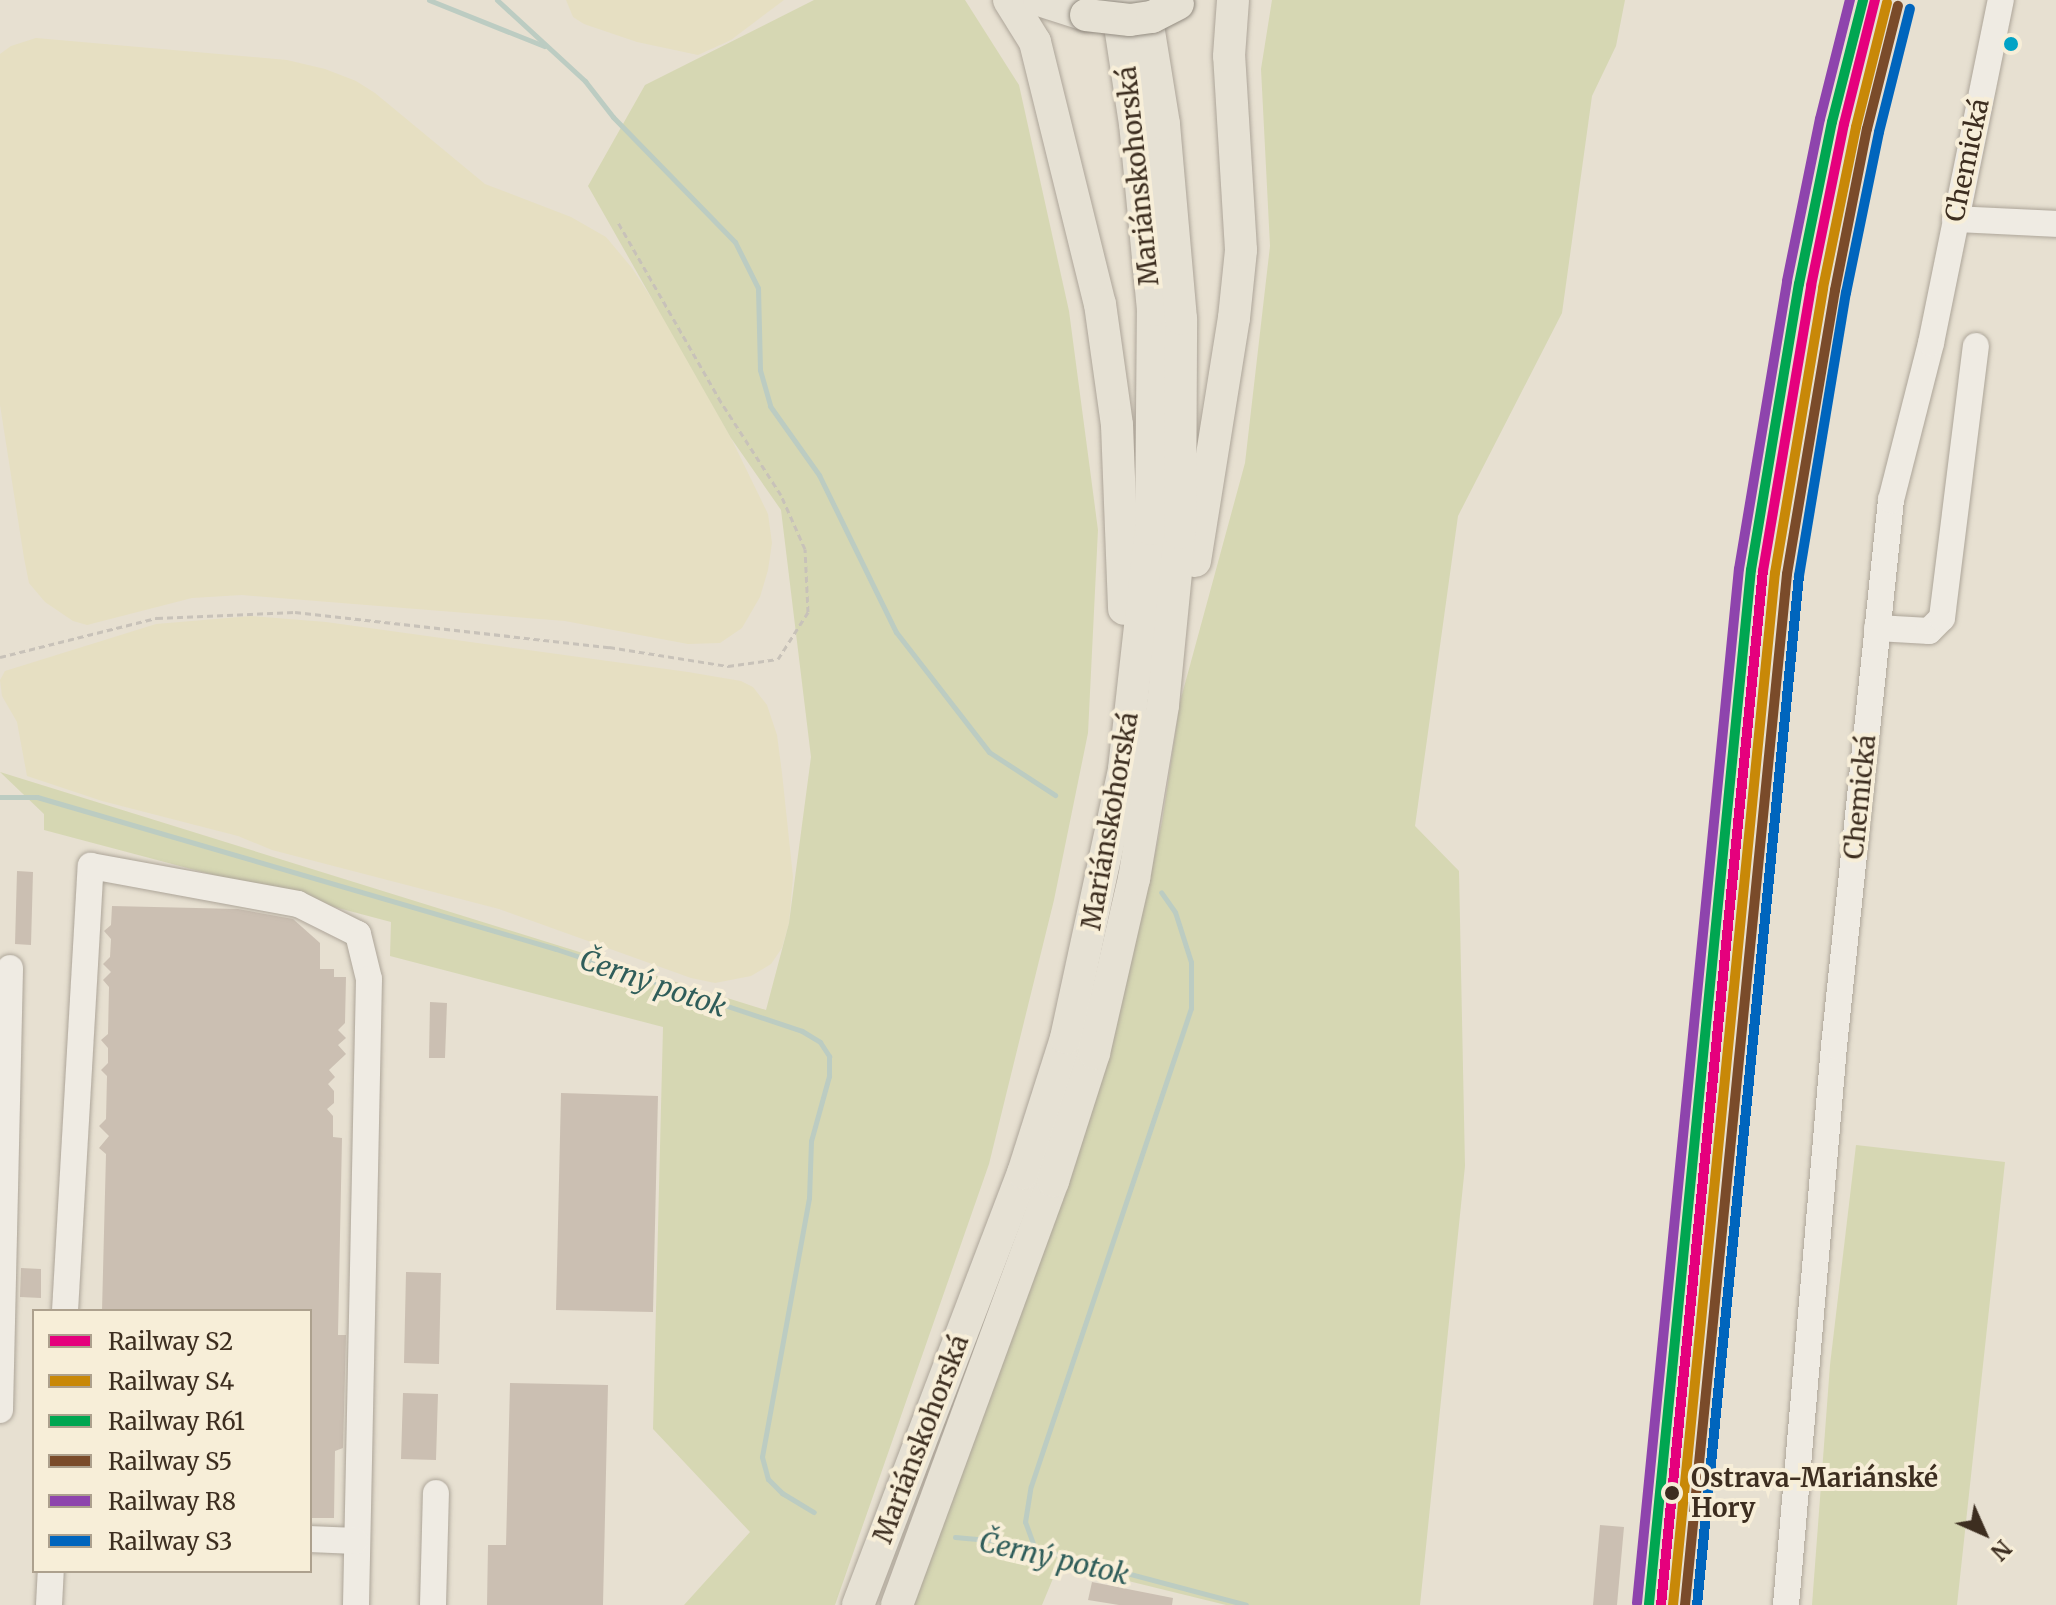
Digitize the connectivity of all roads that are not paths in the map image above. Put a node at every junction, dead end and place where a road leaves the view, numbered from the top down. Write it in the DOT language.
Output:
graph roads {
  1 [pos="1009,0"];
  2 [pos="1039,0"];
  3 [pos="1116,0"];
  4 [pos="1144,0"];
  5 [pos="1233,0"];
  6 [pos="2001,0"];
  7 [pos="1181,2"];
  8 [pos="1955,219"];
  9 [pos="2056,224"];
  10 [pos="1976,346"];
  11 [pos="1877,628"];
  12 [pos="1163,705"];
  13 [pos="1124,769"];
  14 [pos="10,968"];
  15 [pos="2,1264"];
  16 [pos="65,1309"];
  17 [pos="0,1410"];
  18 [pos="436,1493"];
  19 [pos="312,1539"];
  20 [pos="355,1541"];
  21 [pos="51,1573"];
  22 [pos="49,1605"];
  23 [pos="356,1605"];
  24 [pos="433,1605"];
  25 [pos="858,1605"];
  26 [pos="897,1605"];
  27 [pos="1786,1605"];
  1 -- 13 [label="main road"];
  2 -- 7 [label="main road, bridge"];
  3 -- 13 [label="main road, Mariánskohorská"];
  4 -- 12 [label="main road, Mariánskohorská"];
  5 -- 12 [label="main road"];
  6 -- 8 [label="street, Chemická"];
  8 -- 9 [label="street"];
  8 -- 11 [label="street, Chemická"];
  10 -- 11 [label="street"];
  11 -- 27 [label="street, Chemická"];
  12 -- 26 [label="main road, Mariánskohorská"];
  13 -- 25 [label="main road, Mariánskohorská"];
  14 -- 15 [label="street"];
  15 -- 17 [label="street"];
  16 -- 20 [label="street"];
  18 -- 24 [label="street"];
  19 -- 20 [label="street"];
  20 -- 23 [label="street"];
  21 -- 22 [label="street"];
}
